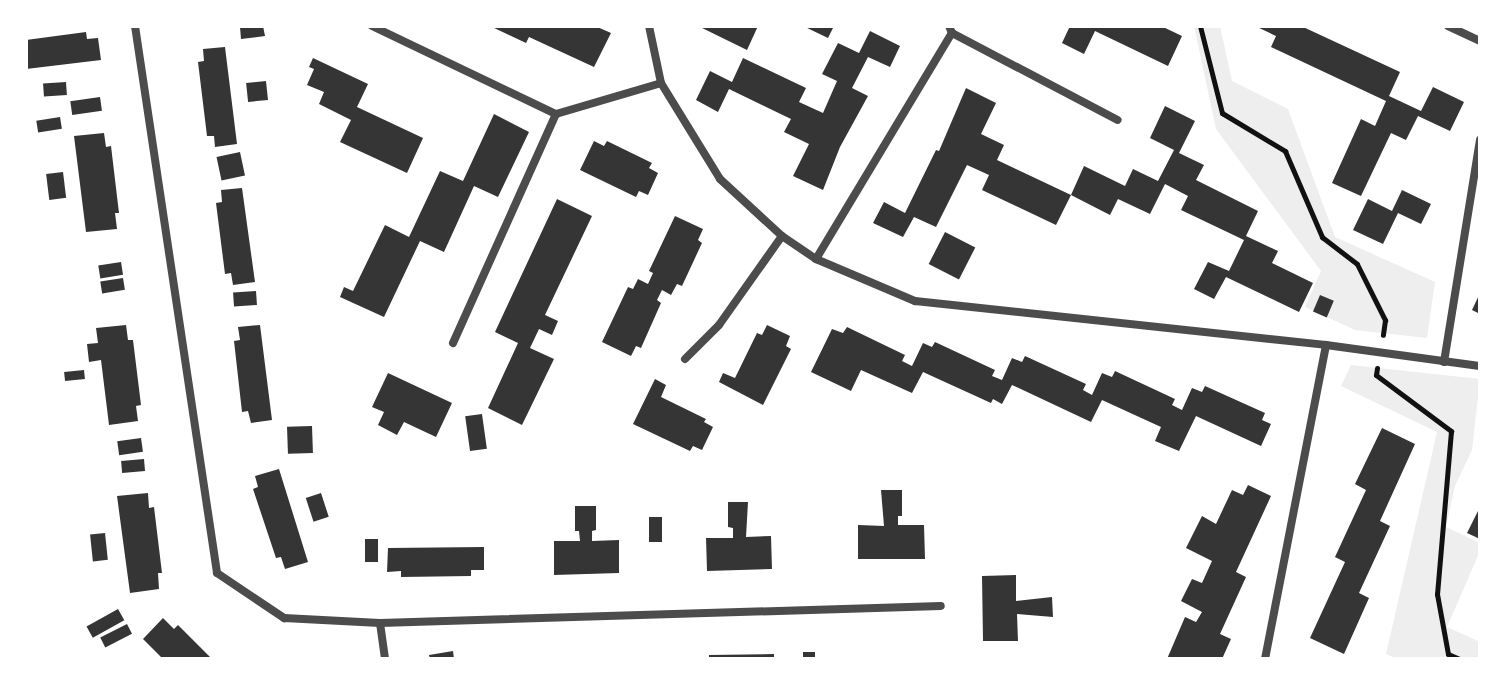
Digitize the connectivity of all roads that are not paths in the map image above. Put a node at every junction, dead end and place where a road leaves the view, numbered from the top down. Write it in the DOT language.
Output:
graph roads {
  1 [pos="135,26"];
  2 [pos="372,26"];
  3 [pos="649,26"];
  4 [pos="1448,26"];
  5 [pos="951,29"];
  6 [pos="1480,41"];
  7 [pos="661,83"];
  8 [pos="556,114"];
  9 [pos="1118,120"];
  10 [pos="1480,140"];
  11 [pos="782,236"];
  12 [pos="816,259"];
  13 [pos="453,343"];
  14 [pos="1326,345"];
  15 [pos="685,359"];
  16 [pos="1444,362"];
  17 [pos="1480,366"];
  18 [pos="941,606"];
  19 [pos="380,623"];
  20 [pos="385,659"];
  21 [pos="1265,659"];
  1 -- 19 [label="street"];
  2 -- 8 [label="street"];
  3 -- 7 [label="street"];
  4 -- 6 [label="street"];
  5 -- 9 [label="street"];
  5 -- 12 [label="street"];
  7 -- 8 [label="street"];
  7 -- 11 [label="street"];
  8 -- 13 [label="street"];
  10 -- 16 [label="street"];
  11 -- 12 [label="street"];
  11 -- 15 [label="street"];
  12 -- 14 [label="street"];
  14 -- 16 [label="street"];
  14 -- 21 [label="street"];
  16 -- 17 [label="street"];
  18 -- 19 [label="street"];
  19 -- 20 [label="street"];
}
